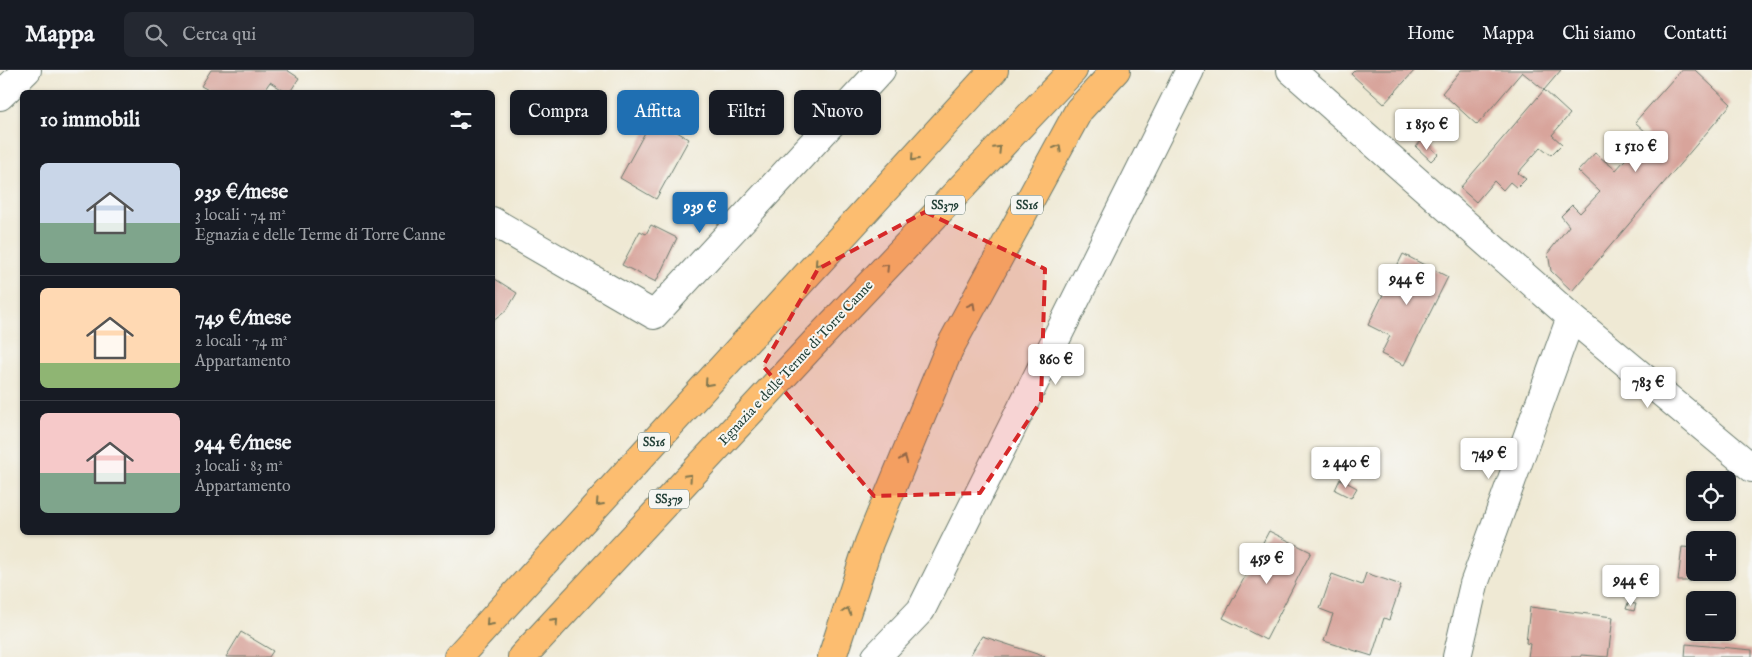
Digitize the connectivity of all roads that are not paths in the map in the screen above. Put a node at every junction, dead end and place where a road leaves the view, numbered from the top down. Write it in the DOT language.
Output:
graph roads {
  1 [pos="27,70"];
  2 [pos="881,70"];
  3 [pos="994,70"];
  4 [pos="1073,70"];
  5 [pos="1116,70"];
  6 [pos="1190,70"];
  7 [pos="1291,70"];
  8 [pos="0,96"];
  9 [pos="495,223"];
  10 [pos="1571,317"];
  11 [pos="1752,468"];
  12 [pos="458,657"];
  13 [pos="522,657"];
  14 [pos="832,657"];
  15 [pos="876,657"];
  16 [pos="1457,657"];
  1 -- 8 [label="street"];
  2 -- 9 [label="street"];
  3 -- 12 [label="highway, SS16, one-way"];
  13 -- 4 [label="highway, Egnazia e delle Terme di Torre Canne / SS379, one-way"];
  14 -- 5 [label="highway, SS16, one-way"];
  6 -- 15 [label="street"];
  7 -- 10 [label="street"];
  10 -- 11 [label="street"];
  10 -- 16 [label="street"];
}
